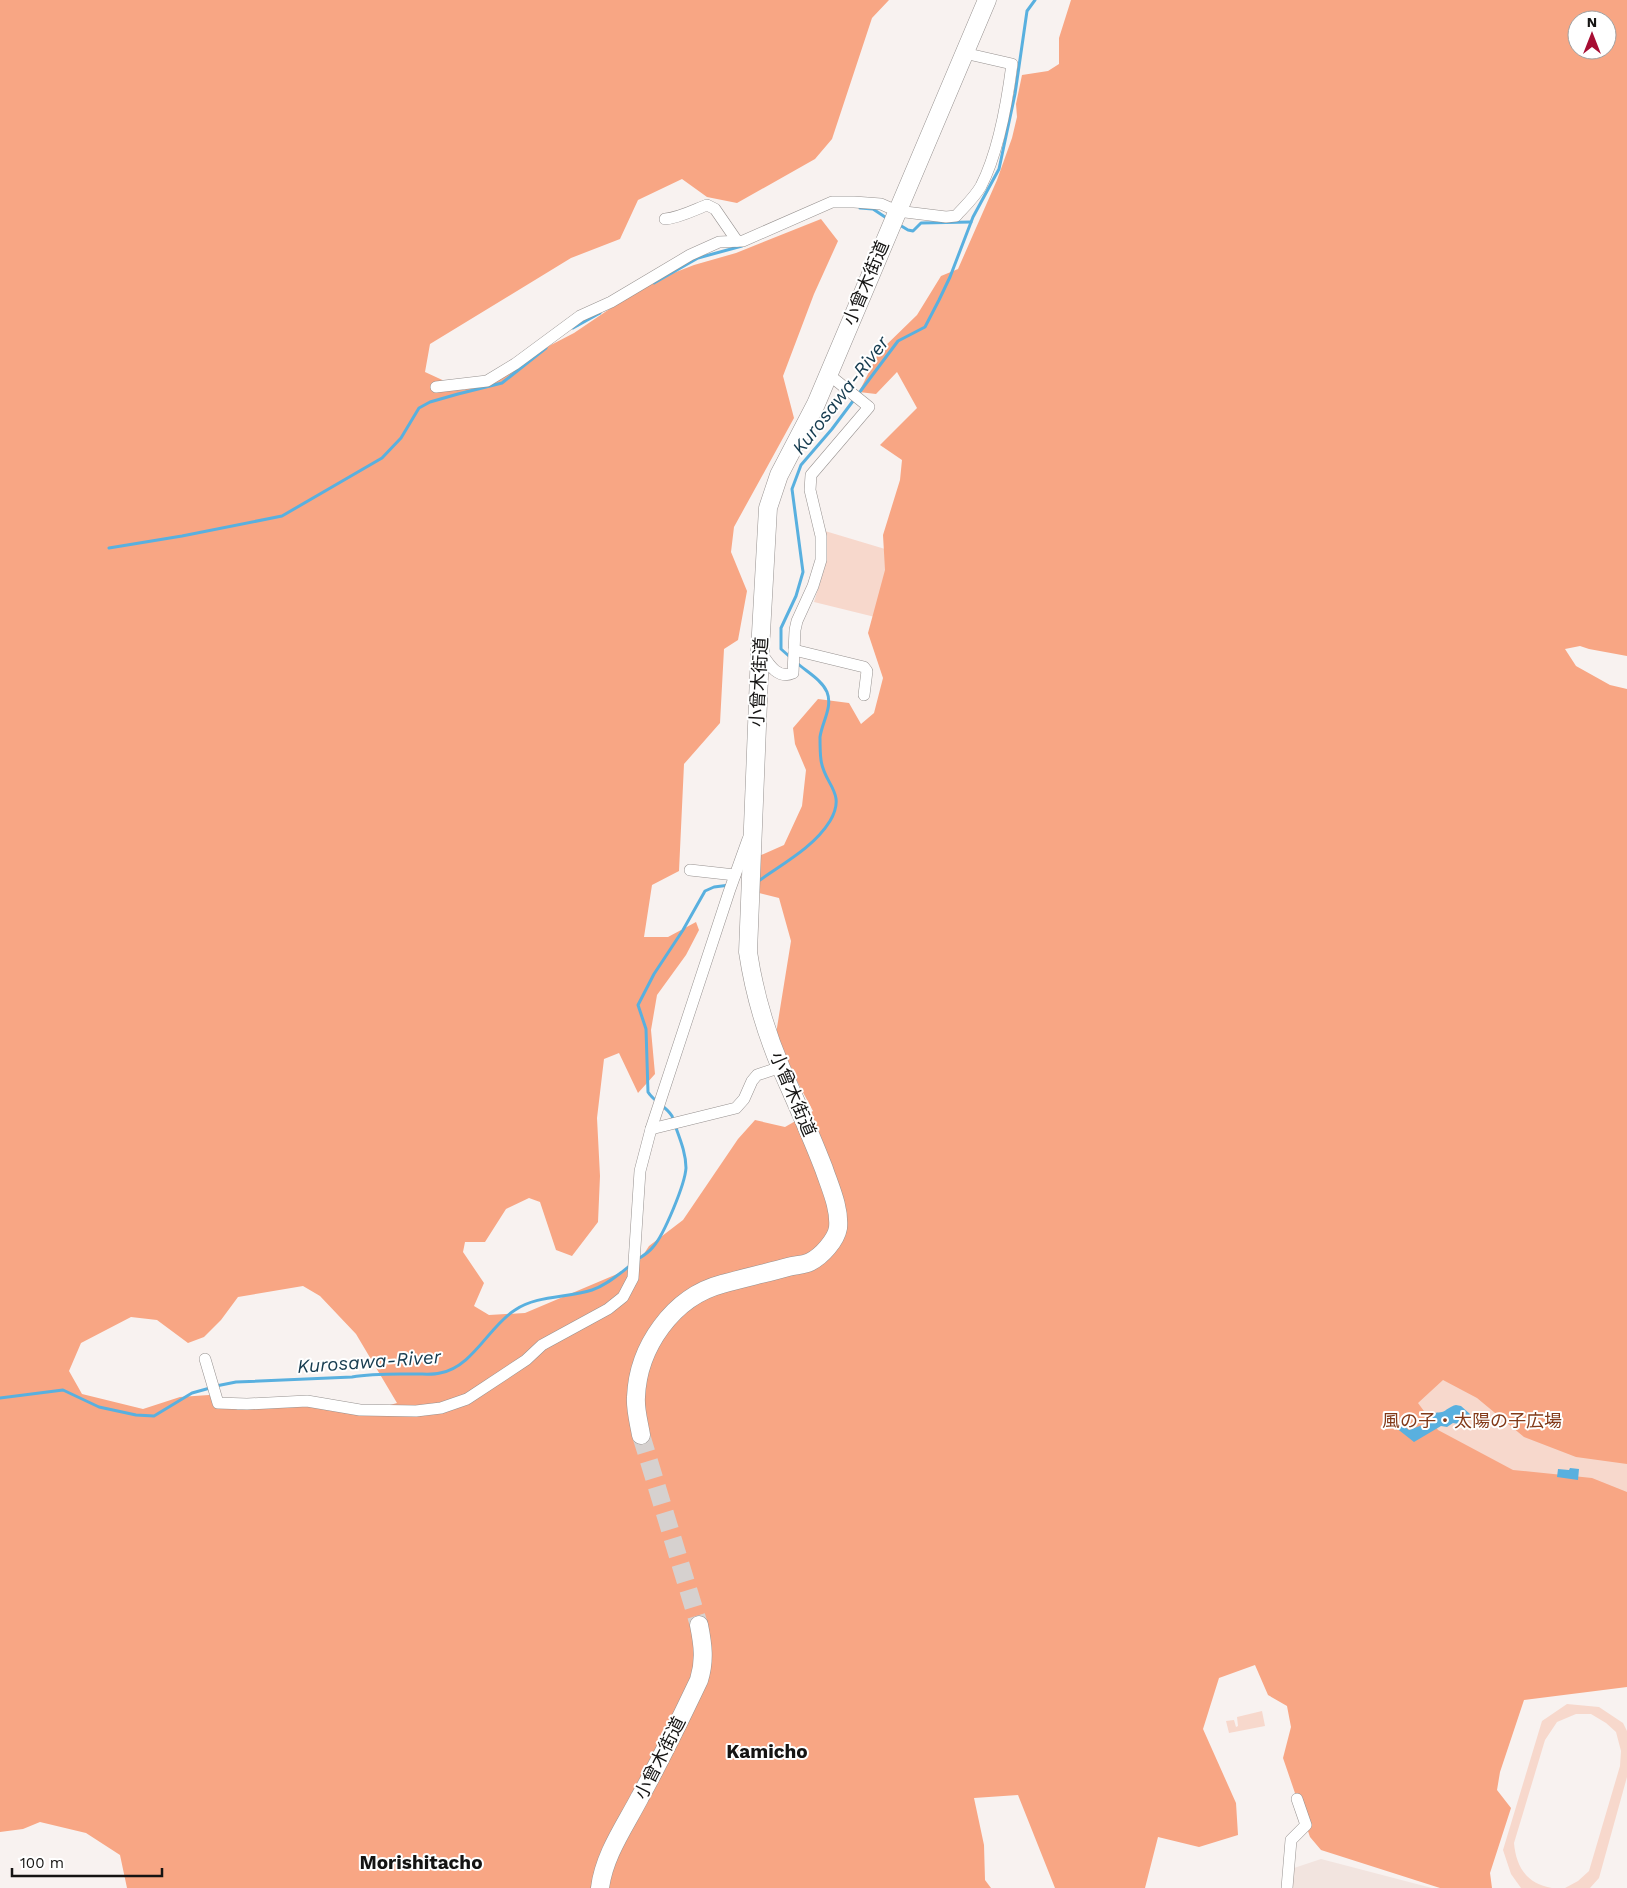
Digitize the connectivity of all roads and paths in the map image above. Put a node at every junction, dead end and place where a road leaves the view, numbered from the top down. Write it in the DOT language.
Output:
graph roads {
  1 [pos="987,0"];
  2 [pos="964,53"];
  3 [pos="894,218"];
  4 [pos="665,219"];
  5 [pos="737,241"];
  6 [pos="828,374"];
  7 [pos="436,386"];
  8 [pos="794,651"];
  9 [pos="760,652"];
  10 [pos="864,695"];
  11 [pos="690,870"];
  12 [pos="742,881"];
  13 [pos="781,1067"];
  14 [pos="651,1129"];
  15 [pos="205,1359"];
  16 [pos="641,1434"];
  17 [pos="699,1625"];
  18 [pos="1297,1799"];
  19 [pos="600,1888"];
  20 [pos="1287,1888"];
  1 -- 2 [label="main road, 小曾木街道"];
  2 -- 3 [label="main road, 小曾木街道"];
  2 -- 3 [label="street"];
  3 -- 5 [label="street"];
  3 -- 6 [label="main road, 小曾木街道"];
  4 -- 5 [label="street"];
  5 -- 7 [label="street"];
  6 -- 8 [label="street"];
  6 -- 9 [label="main road, 小曾木街道"];
  8 -- 9 [label="street"];
  8 -- 10 [label="street"];
  9 -- 12 [label="main road, 小曾木街道"];
  11 -- 12 [label="street"];
  12 -- 13 [label="main road, 小曾木街道"];
  12 -- 14 [label="street"];
  13 -- 14 [label="street"];
  13 -- 16 [label="main road, 小曾木街道"];
  14 -- 15 [label="street"];
  17 -- 19 [label="main road, 小曾木街道"];
  18 -- 20 [label="street"];
}
